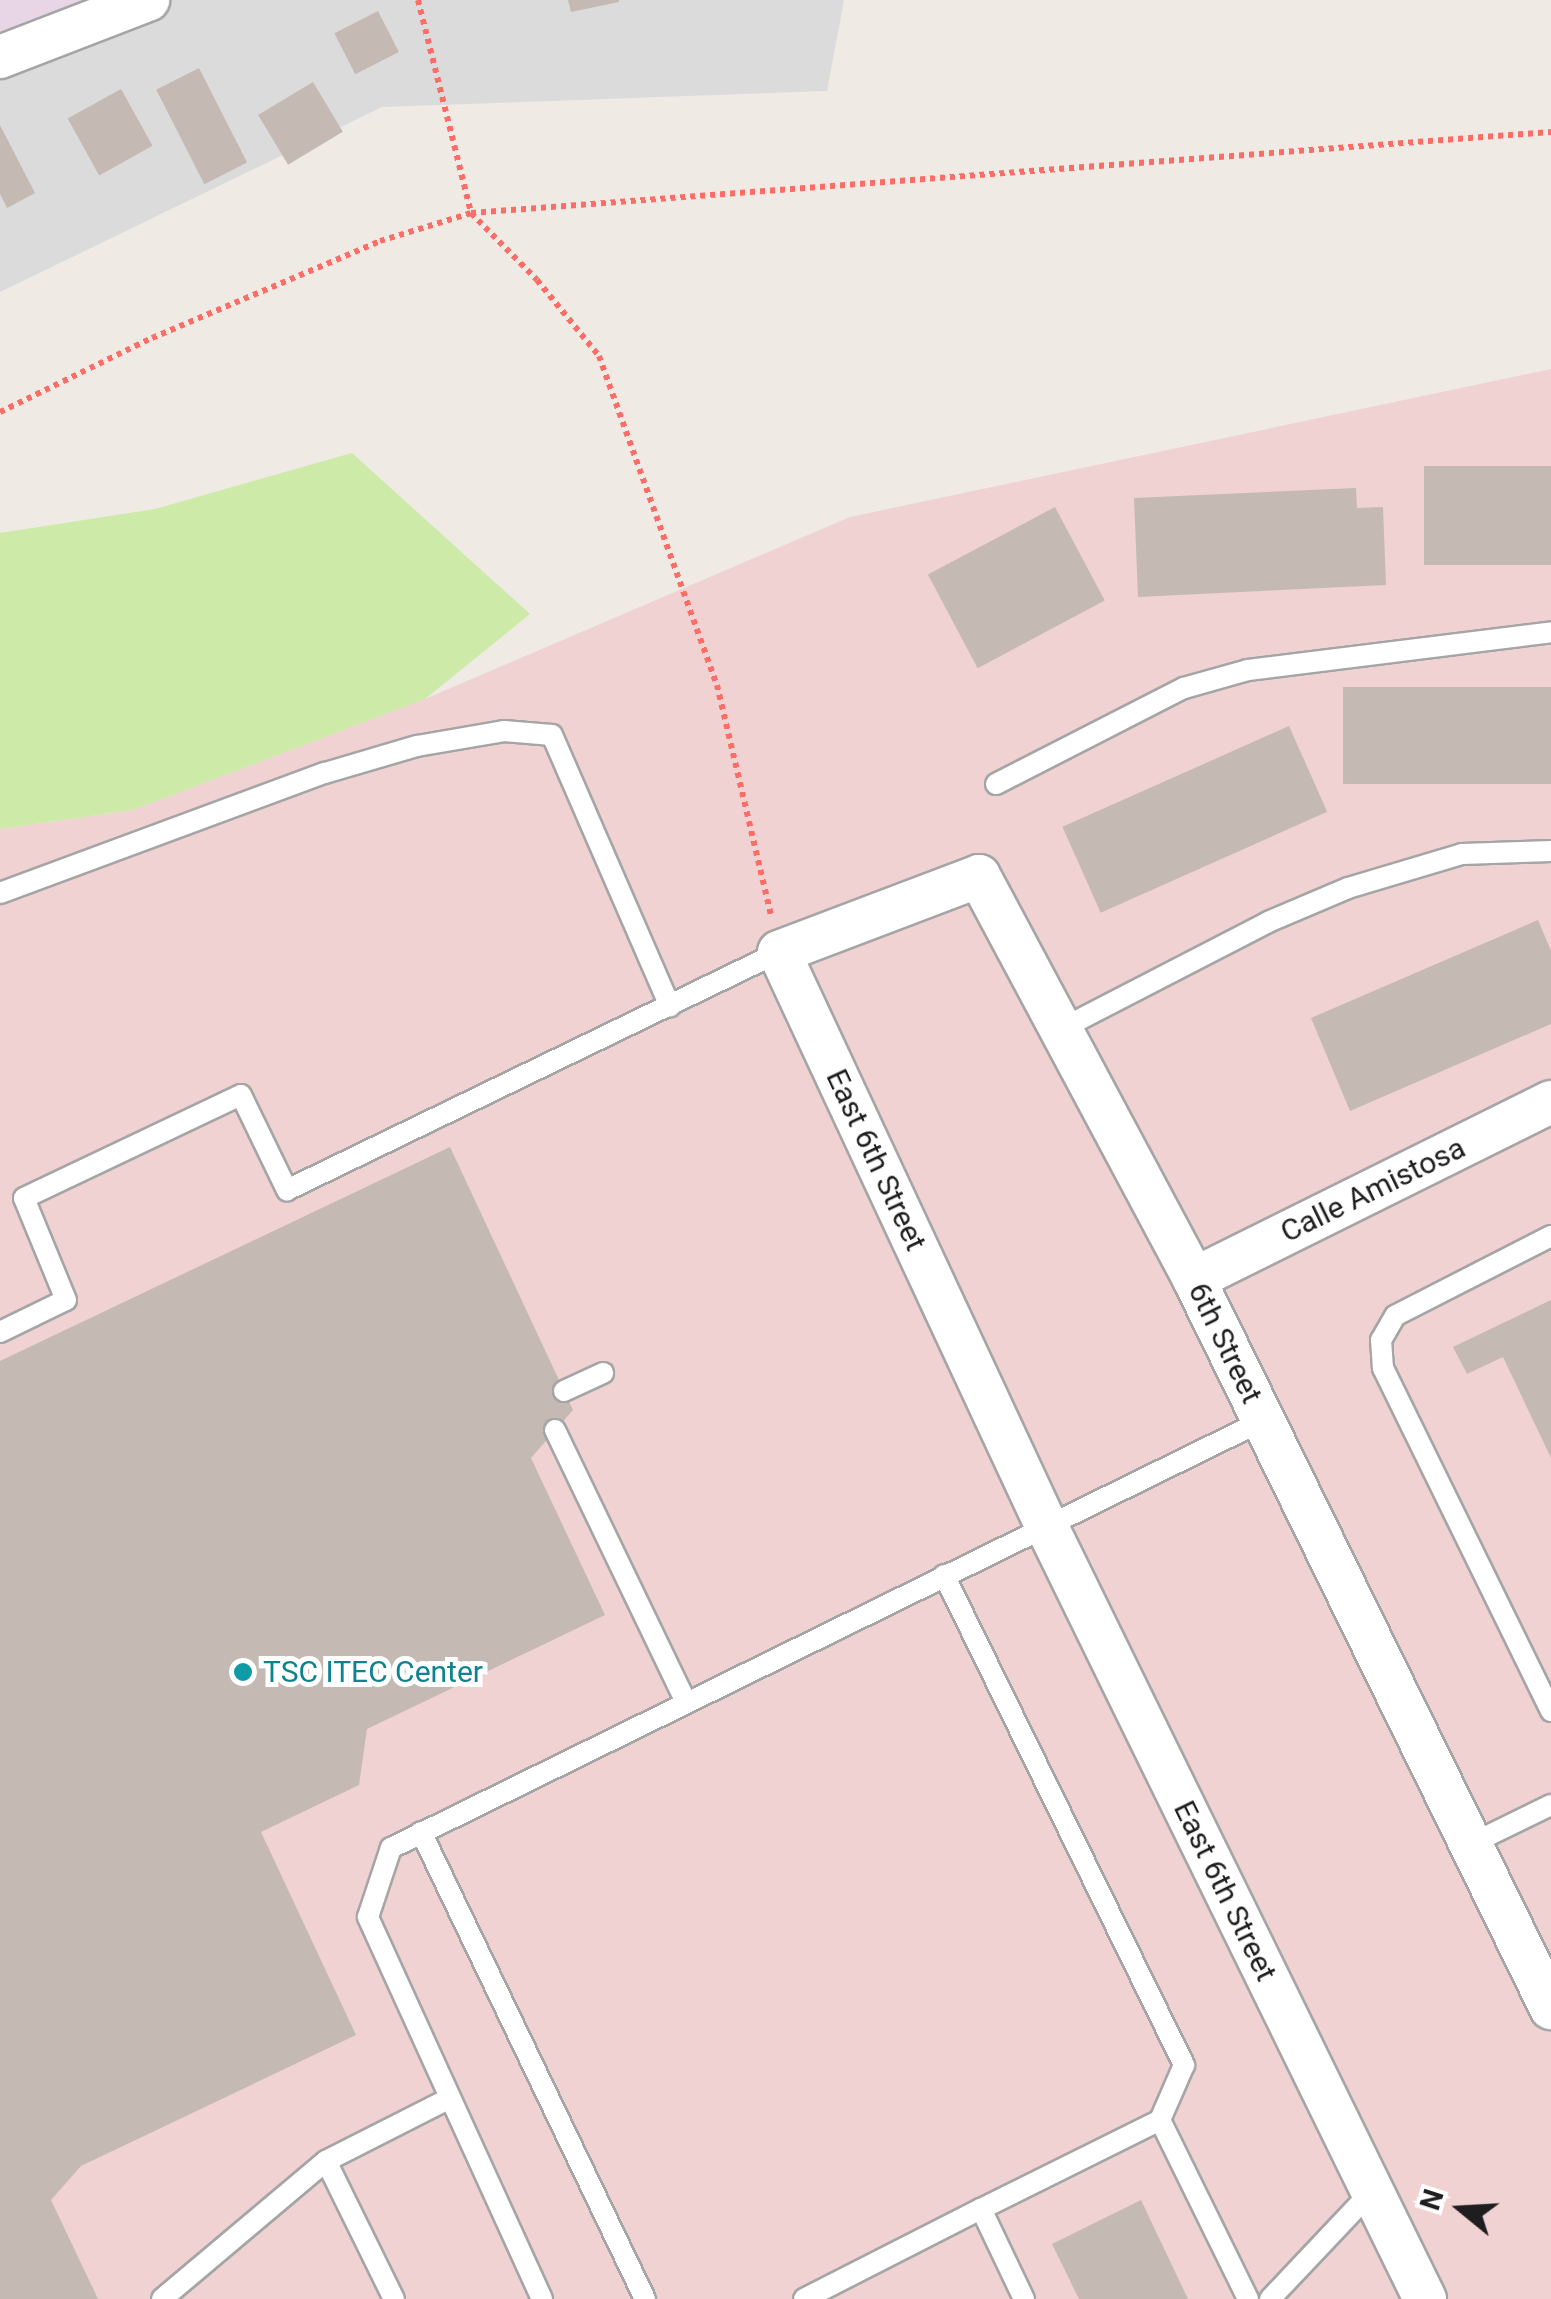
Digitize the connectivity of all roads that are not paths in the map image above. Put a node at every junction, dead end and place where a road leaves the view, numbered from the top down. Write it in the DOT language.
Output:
graph roads {
  1 [pos="148,0"];
  2 [pos="0,57"];
  3 [pos="1551,632"];
  4 [pos="996,784"];
  5 [pos="1551,851"];
  6 [pos="0,892"];
  7 [pos="779,952"];
  8 [pos="670,1007"];
  9 [pos="1061,1029"];
  10 [pos="1551,1102"];
  11 [pos="1551,1236"];
  12 [pos="1194,1279"];
  13 [pos="0,1332"];
  14 [pos="603,1373"];
  15 [pos="564,1391"];
  16 [pos="1264,1420"];
  17 [pos="555,1430"];
  18 [pos="1046,1525"];
  19 [pos="944,1575"];
  20 [pos="686,1702"];
  21 [pos="1551,1711"];
  22 [pos="1551,1806"];
  23 [pos="422,1832"];
  24 [pos="1471,1844"];
  25 [pos="1551,2008"];
  26 [pos="450,2098"];
  27 [pos="1160,2120"];
  28 [pos="326,2162"];
  29 [pos="1372,2191"];
  30 [pos="981,2209"];
  31 [pos="162,2299"];
  32 [pos="394,2299"];
  33 [pos="542,2299"];
  34 [pos="645,2299"];
  35 [pos="804,2299"];
  36 [pos="1024,2299"];
  37 [pos="1248,2299"];
  38 [pos="1270,2299"];
  39 [pos="1425,2299"];
  1 -- 2 [label="street"];
  3 -- 4 [label="lane"];
  5 -- 9 [label="lane"];
  6 -- 8 [label="lane"];
  7 -- 8 [label="lane"];
  7 -- 9 [label="street, 6th Street"];
  7 -- 18 [label="street, East 6th Street"];
  8 -- 13 [label="lane"];
  9 -- 12 [label="street, 6th Street"];
  10 -- 12 [label="street, Calle Amistosa"];
  11 -- 21 [label="lane"];
  12 -- 16 [label="street, 6th Street"];
  14 -- 15 [label="lane"];
  16 -- 18 [label="lane"];
  16 -- 24 [label="street, 6th Street"];
  17 -- 20 [label="lane"];
  18 -- 19 [label="lane"];
  18 -- 29 [label="street, East 6th Street"];
  19 -- 20 [label="lane"];
  19 -- 27 [label="lane"];
  20 -- 23 [label="lane"];
  22 -- 24 [label="lane"];
  23 -- 26 [label="lane"];
  23 -- 34 [label="lane"];
  24 -- 25 [label="street, 6th Street"];
  26 -- 28 [label="lane"];
  26 -- 33 [label="lane"];
  27 -- 30 [label="lane"];
  27 -- 37 [label="lane"];
  28 -- 31 [label="lane"];
  28 -- 32 [label="lane"];
  29 -- 38 [label="lane"];
  29 -- 39 [label="street, East 6th Street"];
  30 -- 35 [label="lane"];
  30 -- 36 [label="lane"];
}
